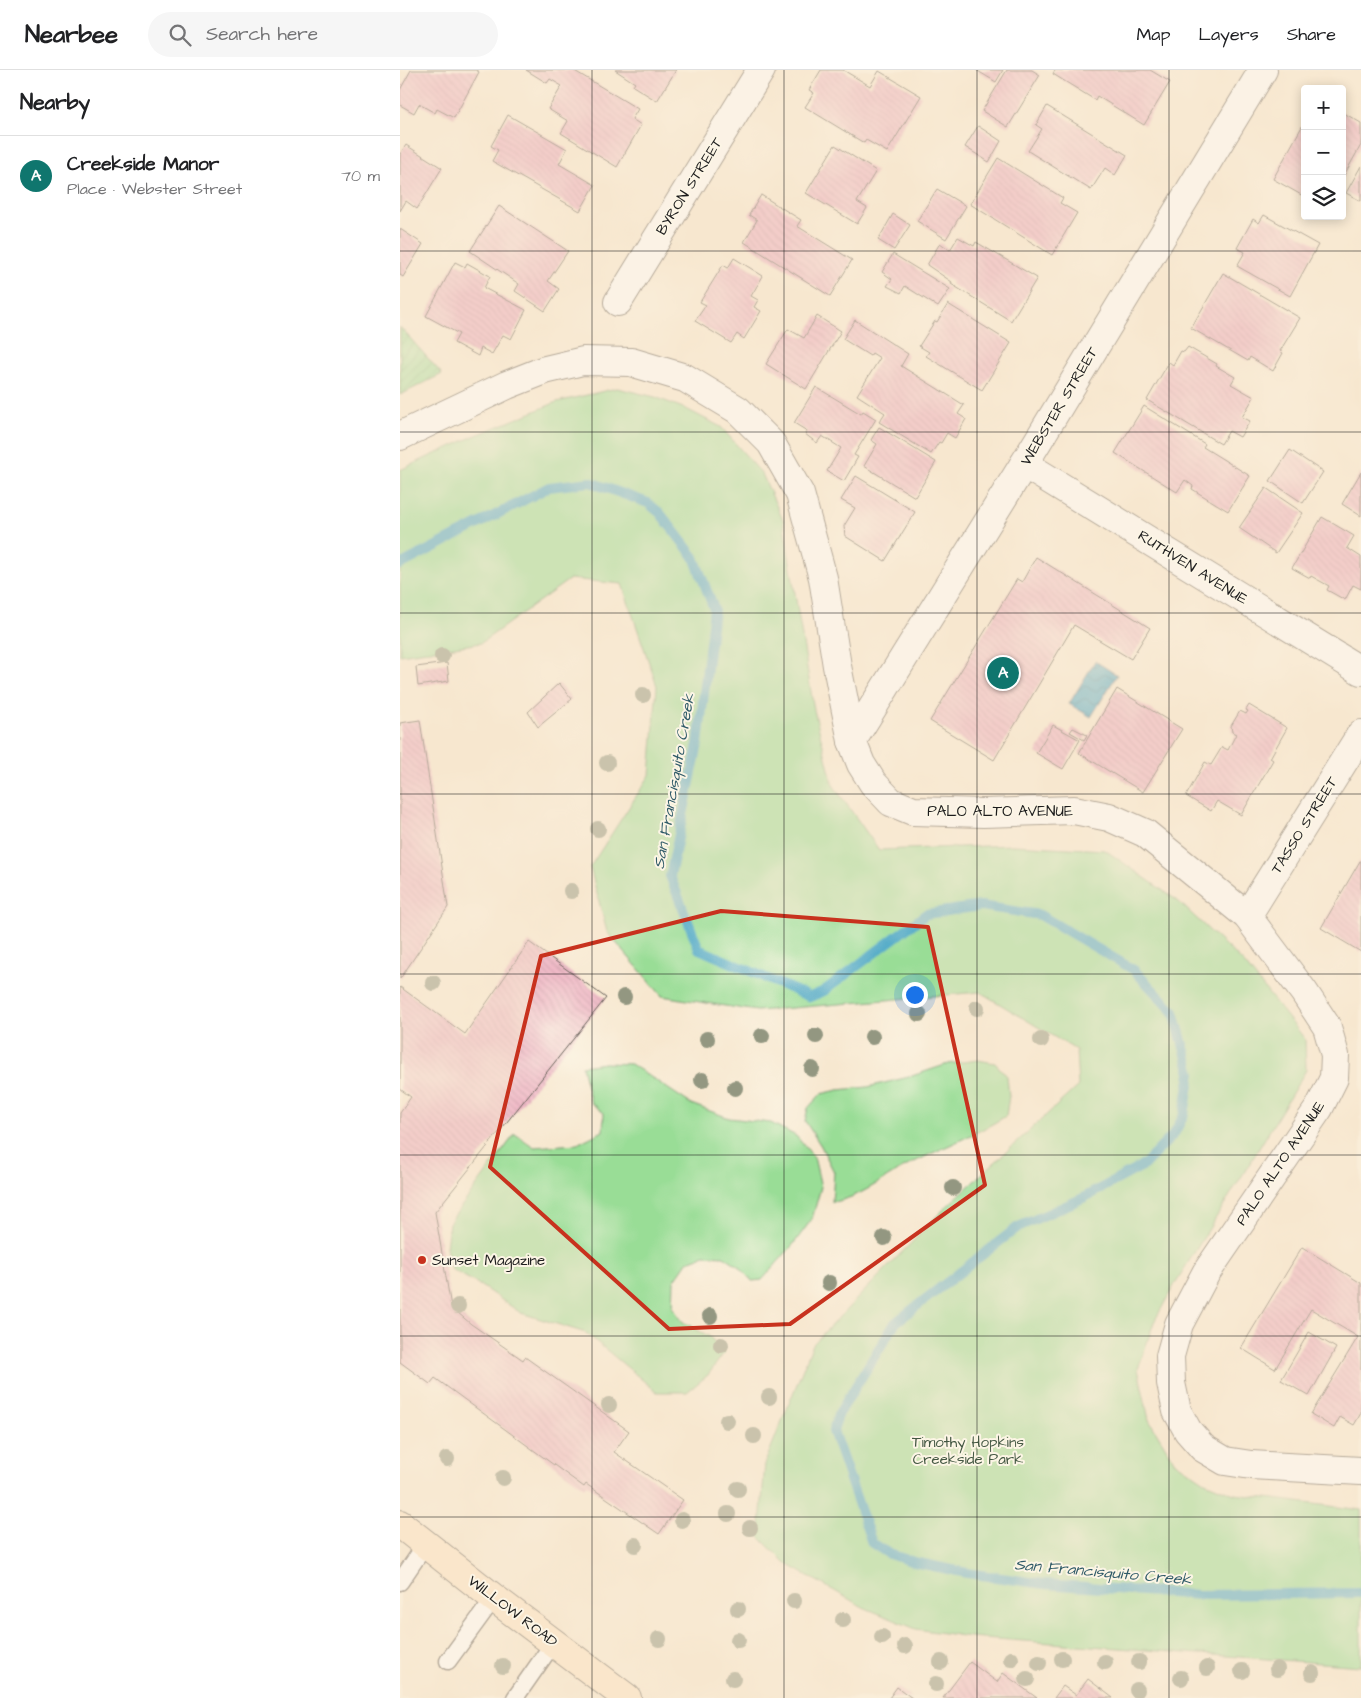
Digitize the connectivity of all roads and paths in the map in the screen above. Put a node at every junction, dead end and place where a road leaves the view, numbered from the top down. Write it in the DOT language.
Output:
graph roads {
  1 [pos="761,70"];
  2 [pos="1263,70"];
  3 [pos="618,302"];
  4 [pos="400,436"];
  5 [pos="1024,464"];
  6 [pos="1361,670"];
  7 [pos="1361,734"];
  8 [pos="852,741"];
  9 [pos="1248,916"];
  10 [pos="1361,1471"];
  11 [pos="400,1524"];
  12 [pos="426,1544"];
  13 [pos="400,1582"];
  14 [pos="494,1598"];
  15 [pos="554,1642"];
  16 [pos="448,1661"];
  17 [pos="516,1698"];
  18 [pos="627,1698"];
  1 -- 3 [label="street, BYRON STREET"];
  2 -- 5 [label="street, WEBSTER STREET"];
  4 -- 8 [label="street, PALO ALTO AVENUE"];
  5 -- 6 [label="street, RUTHVEN AVENUE"];
  5 -- 8 [label="street, WEBSTER STREET"];
  7 -- 9 [label="street, TASSO STREET"];
  8 -- 9 [label="street, PALO ALTO AVENUE"];
  9 -- 10 [label="street, PALO ALTO AVENUE"];
  11 -- 12 [label="street, WILLOW ROAD"];
  12 -- 13 [label="lane"];
  12 -- 14 [label="street, WILLOW ROAD"];
  14 -- 15 [label="street, WILLOW ROAD"];
  14 -- 16 [label="lane"];
  15 -- 17 [label="lane"];
  15 -- 18 [label="street, WILLOW ROAD"];
}
